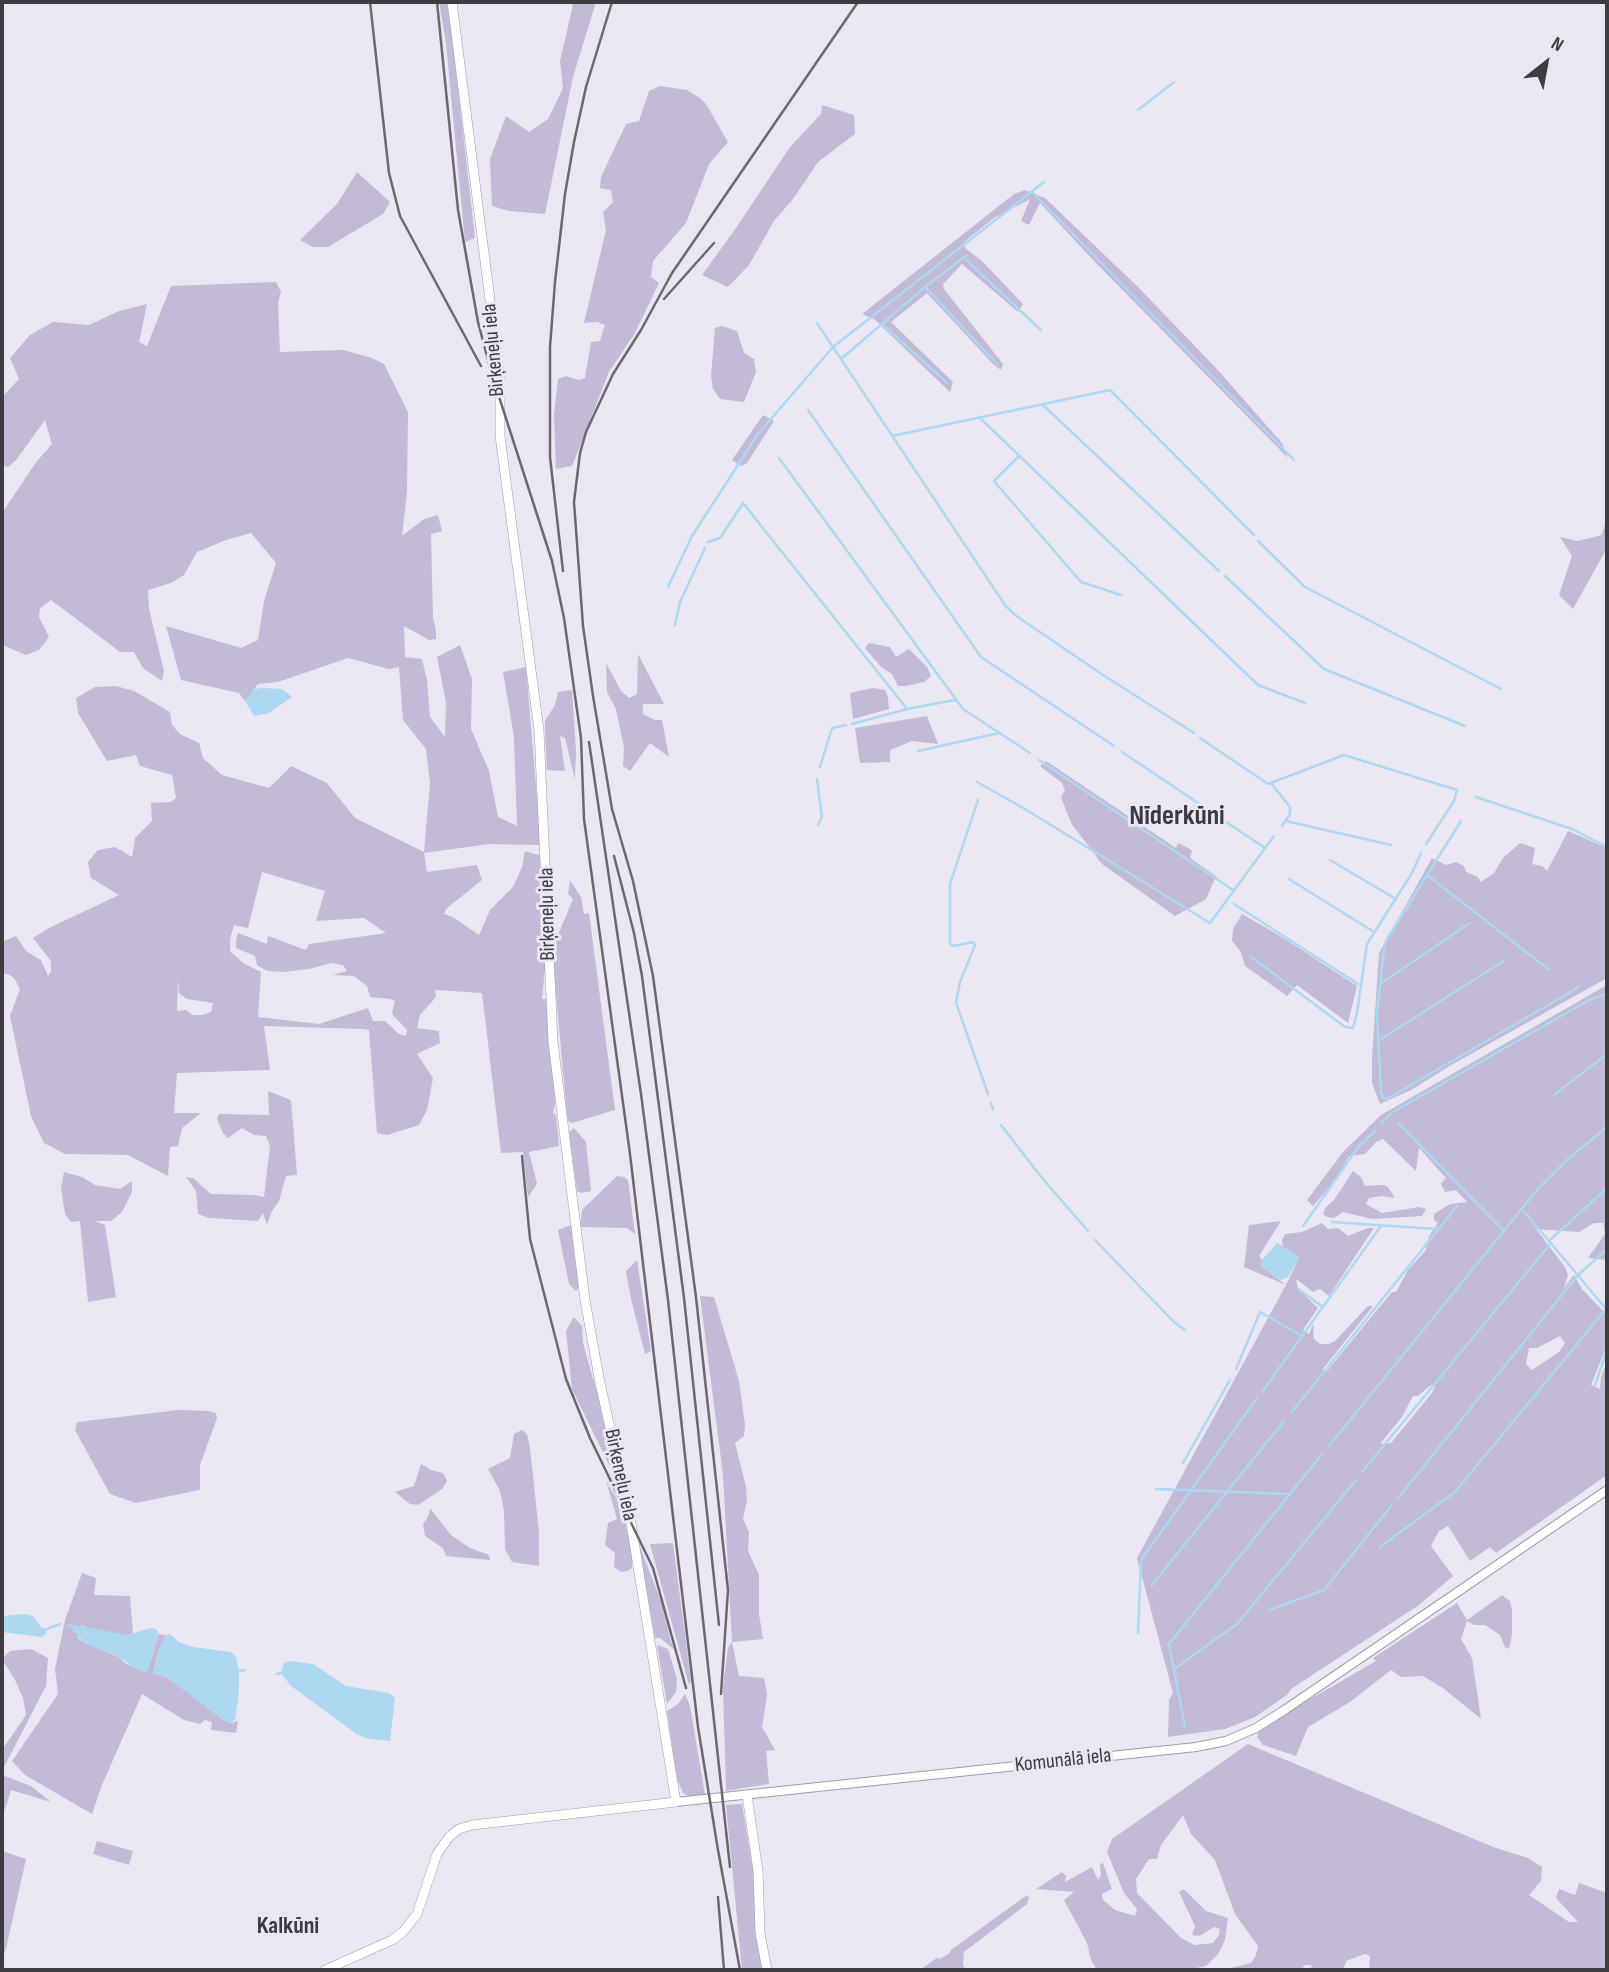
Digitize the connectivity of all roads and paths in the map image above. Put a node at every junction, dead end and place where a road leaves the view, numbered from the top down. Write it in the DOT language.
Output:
graph roads {
  1 [pos="452,2"];
  2 [pos="1607,1490"];
  3 [pos="747,1795"];
  4 [pos="676,1802"];
  5 [pos="325,1970"];
  6 [pos="767,1970"];
  1 -- 4 [label="main road, Birķeneļu iela"];
  2 -- 3 [label="street, Komunālā iela"];
  3 -- 4 [label="street, Komunālā iela"];
  3 -- 6 [label="main road"];
  4 -- 5 [label="main road, Komunālā iela"];
}
